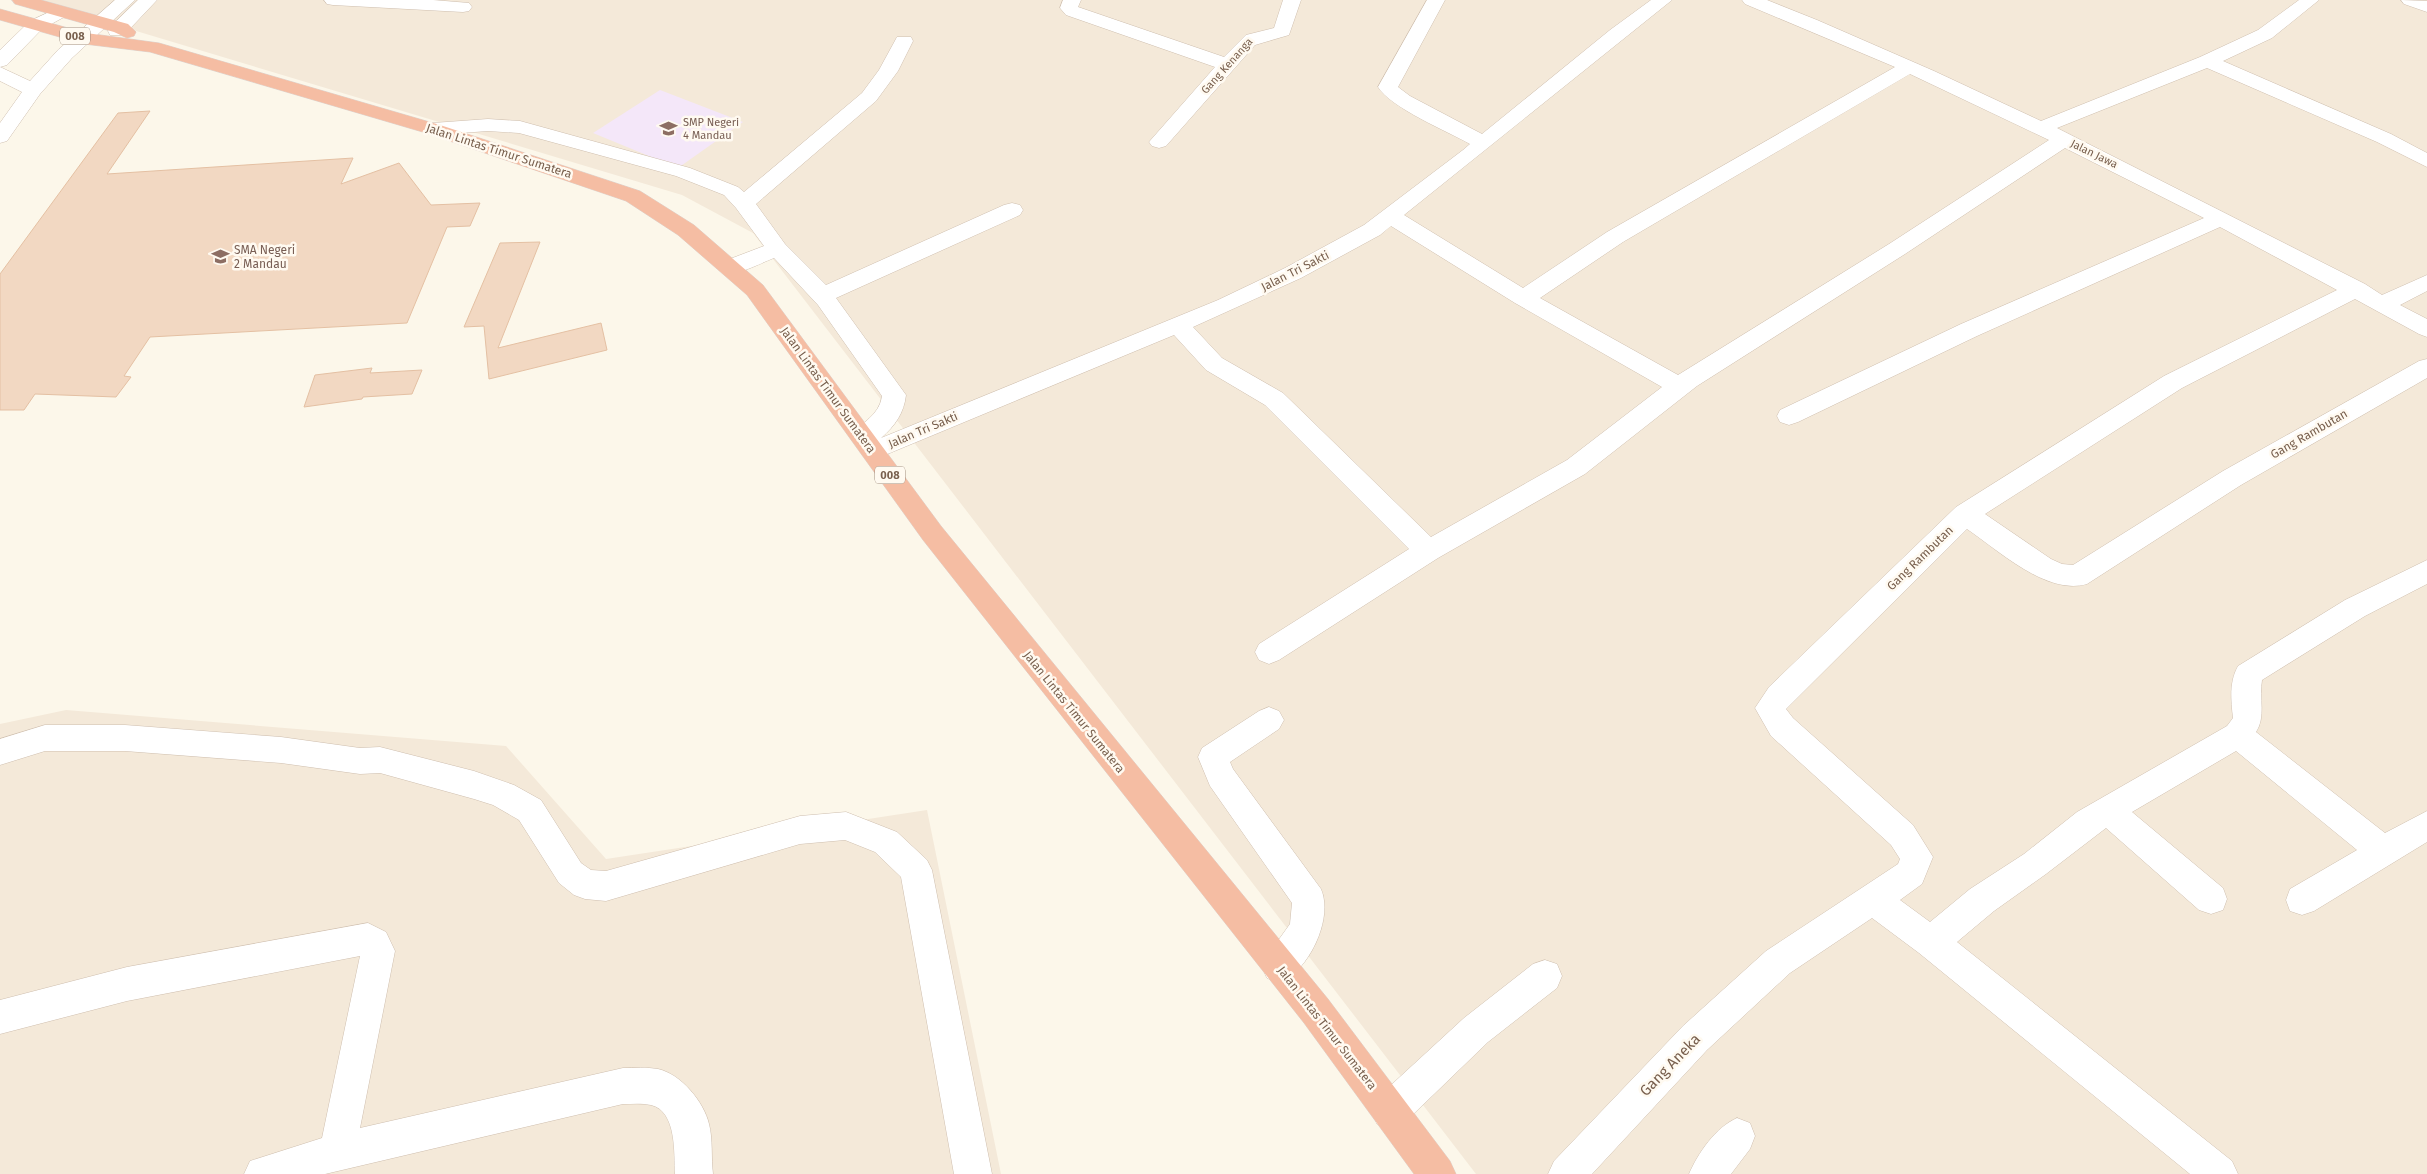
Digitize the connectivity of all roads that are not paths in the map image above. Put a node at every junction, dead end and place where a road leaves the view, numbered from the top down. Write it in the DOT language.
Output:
graph roads {
  1 [pos="21,0"];
  2 [pos="126,0"];
  3 [pos="148,0"];
  4 [pos="333,0"];
  5 [pos="1072,0"];
  6 [pos="1292,0"];
  7 [pos="1436,0"];
  8 [pos="1663,0"];
  9 [pos="1751,0"];
  10 [pos="2310,0"];
  11 [pos="2410,0"];
  12 [pos="463,7"];
  13 [pos="2427,7"];
  14 [pos="60,12"];
  15 [pos="2,17"];
  16 [pos="101,23"];
  17 [pos="36,25"];
  18 [pos="121,28"];
  19 [pos="93,40"];
  20 [pos="904,41"];
  21 [pos="152,47"];
  22 [pos="0,61"];
  23 [pos="2206,61"];
  24 [pos="1228,65"];
  25 [pos="1909,67"];
  26 [pos="0,73"];
  27 [pos="34,90"];
  28 [pos="2042,127"];
  29 [pos="433,129"];
  30 [pos="0,137"];
  31 [pos="2064,139"];
  32 [pos="1159,142"];
  33 [pos="1484,143"];
  34 [pos="2427,161"];
  35 [pos="744,203"];
  36 [pos="1012,210"];
  37 [pos="1390,216"];
  38 [pos="2220,219"];
  39 [pos="777,249"];
  40 [pos="730,267"];
  41 [pos="2427,282"];
  42 [pos="2357,289"];
  43 [pos="823,295"];
  44 [pos="1523,298"];
  45 [pos="2383,304"];
  46 [pos="1178,325"];
  47 [pos="2427,329"];
  48 [pos="2427,367"];
  49 [pos="1681,387"];
  50 [pos="1788,416"];
  51 [pos="869,444"];
  52 [pos="1966,514"];
  53 [pos="1428,551"];
  54 [pos="2427,570"];
  55 [pos="1268,652"];
  56 [pos="1269,720"];
  57 [pos="2238,735"];
  58 [pos="0,752"];
  59 [pos="2107,810"];
  60 [pos="2427,825"];
  61 [pos="2383,851"];
  62 [pos="1873,899"];
  63 [pos="2212,899"];
  64 [pos="2302,900"];
  65 [pos="1931,942"];
  66 [pos="1778,962"];
  67 [pos="1279,967"];
  68 [pos="1545,976"];
  69 [pos="0,1016"];
  70 [pos="1390,1111"];
  71 [pos="1737,1136"];
  72 [pos="337,1152"];
  73 [pos="263,1174"];
  74 [pos="694,1174"];
  75 [pos="973,1174"];
  76 [pos="1437,1174"];
  77 [pos="1567,1174"];
  78 [pos="1708,1174"];
  79 [pos="2219,1174"];
  1 -- 14 [label="highway, 008"];
  2 -- 16 [label="street"];
  3 -- 18 [label="street"];
  4 -- 12 [label="street"];
  5 -- 24 [label="street"];
  6 -- 24 [label="street, Gang Kenanga"];
  7 -- 33 [label="street"];
  8 -- 33 [label="street, Jalan Tri Sakti"];
  9 -- 25 [label="street, Jalan Jawa"];
  10 -- 23 [label="street"];
  11 -- 13 [label="street"];
  14 -- 16 [label="highway, 008"];
  14 -- 17 [label="street"];
  15 -- 17 [label="highway, 008"];
  16 -- 18 [label="highway, 008"];
  16 -- 19 [label="street"];
  17 -- 19 [label="highway, 008"];
  17 -- 22 [label="street"];
  18 -- 19 [label="street"];
  18 -- 21 [label="highway, 008"];
  19 -- 21 [label="highway, 008"];
  19 -- 27 [label="street"];
  20 -- 35 [label="street"];
  21 -- 29 [label="highway, Jalan Lintas Timur Sumatera / 008"];
  23 -- 28 [label="street"];
  23 -- 34 [label="street"];
  24 -- 32 [label="street, Gang Kenanga"];
  25 -- 28 [label="street, Jalan Jawa"];
  25 -- 44 [label="street"];
  26 -- 27 [label="street"];
  27 -- 30 [label="street"];
  28 -- 31 [label="street, Jalan Jawa"];
  29 -- 35 [label="street"];
  29 -- 40 [label="highway, Jalan Lintas Timur Sumatera / 008"];
  31 -- 38 [label="street, Jalan Jawa"];
  31 -- 49 [label="street"];
  33 -- 37 [label="street, Jalan Tri Sakti"];
  35 -- 39 [label="street"];
  36 -- 43 [label="street"];
  37 -- 44 [label="street"];
  37 -- 46 [label="street, Jalan Tri Sakti"];
  38 -- 42 [label="street, Jalan Jawa"];
  38 -- 50 [label="street"];
  39 -- 40 [label="street"];
  39 -- 43 [label="street"];
  40 -- 51 [label="highway, Jalan Lintas Timur Sumatera / 008"];
  41 -- 45 [label="street"];
  42 -- 45 [label="street, Jalan Jawa"];
  42 -- 52 [label="street"];
  43 -- 51 [label="street"];
  44 -- 49 [label="street"];
  45 -- 47 [label="street, Jalan Jawa"];
  46 -- 51 [label="street, Jalan Tri Sakti"];
  46 -- 53 [label="street"];
  48 -- 52 [label="street, Gang Rambutan"];
  49 -- 53 [label="street"];
  51 -- 67 [label="highway, Jalan Lintas Timur Sumatera / 008"];
  52 -- 62 [label="street, Gang Rambutan"];
  53 -- 55 [label="street"];
  54 -- 57 [label="street"];
  56 -- 67 [label="street"];
  57 -- 59 [label="street"];
  57 -- 61 [label="street"];
  58 -- 75 [label="street"];
  59 -- 63 [label="street"];
  59 -- 65 [label="street"];
  60 -- 61 [label="street"];
  61 -- 64 [label="street"];
  62 -- 65 [label="street"];
  62 -- 66 [label="street, Gang Rambutan"];
  65 -- 79 [label="street"];
  66 -- 77 [label="street, Gang Aneka"];
  67 -- 70 [label="highway, Jalan Lintas Timur Sumatera / 008"];
  68 -- 70 [label="street"];
  69 -- 72 [label="street"];
  70 -- 76 [label="highway, Jalan Lintas Timur Sumatera / 008"];
  71 -- 78 [label="street"];
  72 -- 73 [label="street"];
  72 -- 74 [label="street"];
}
